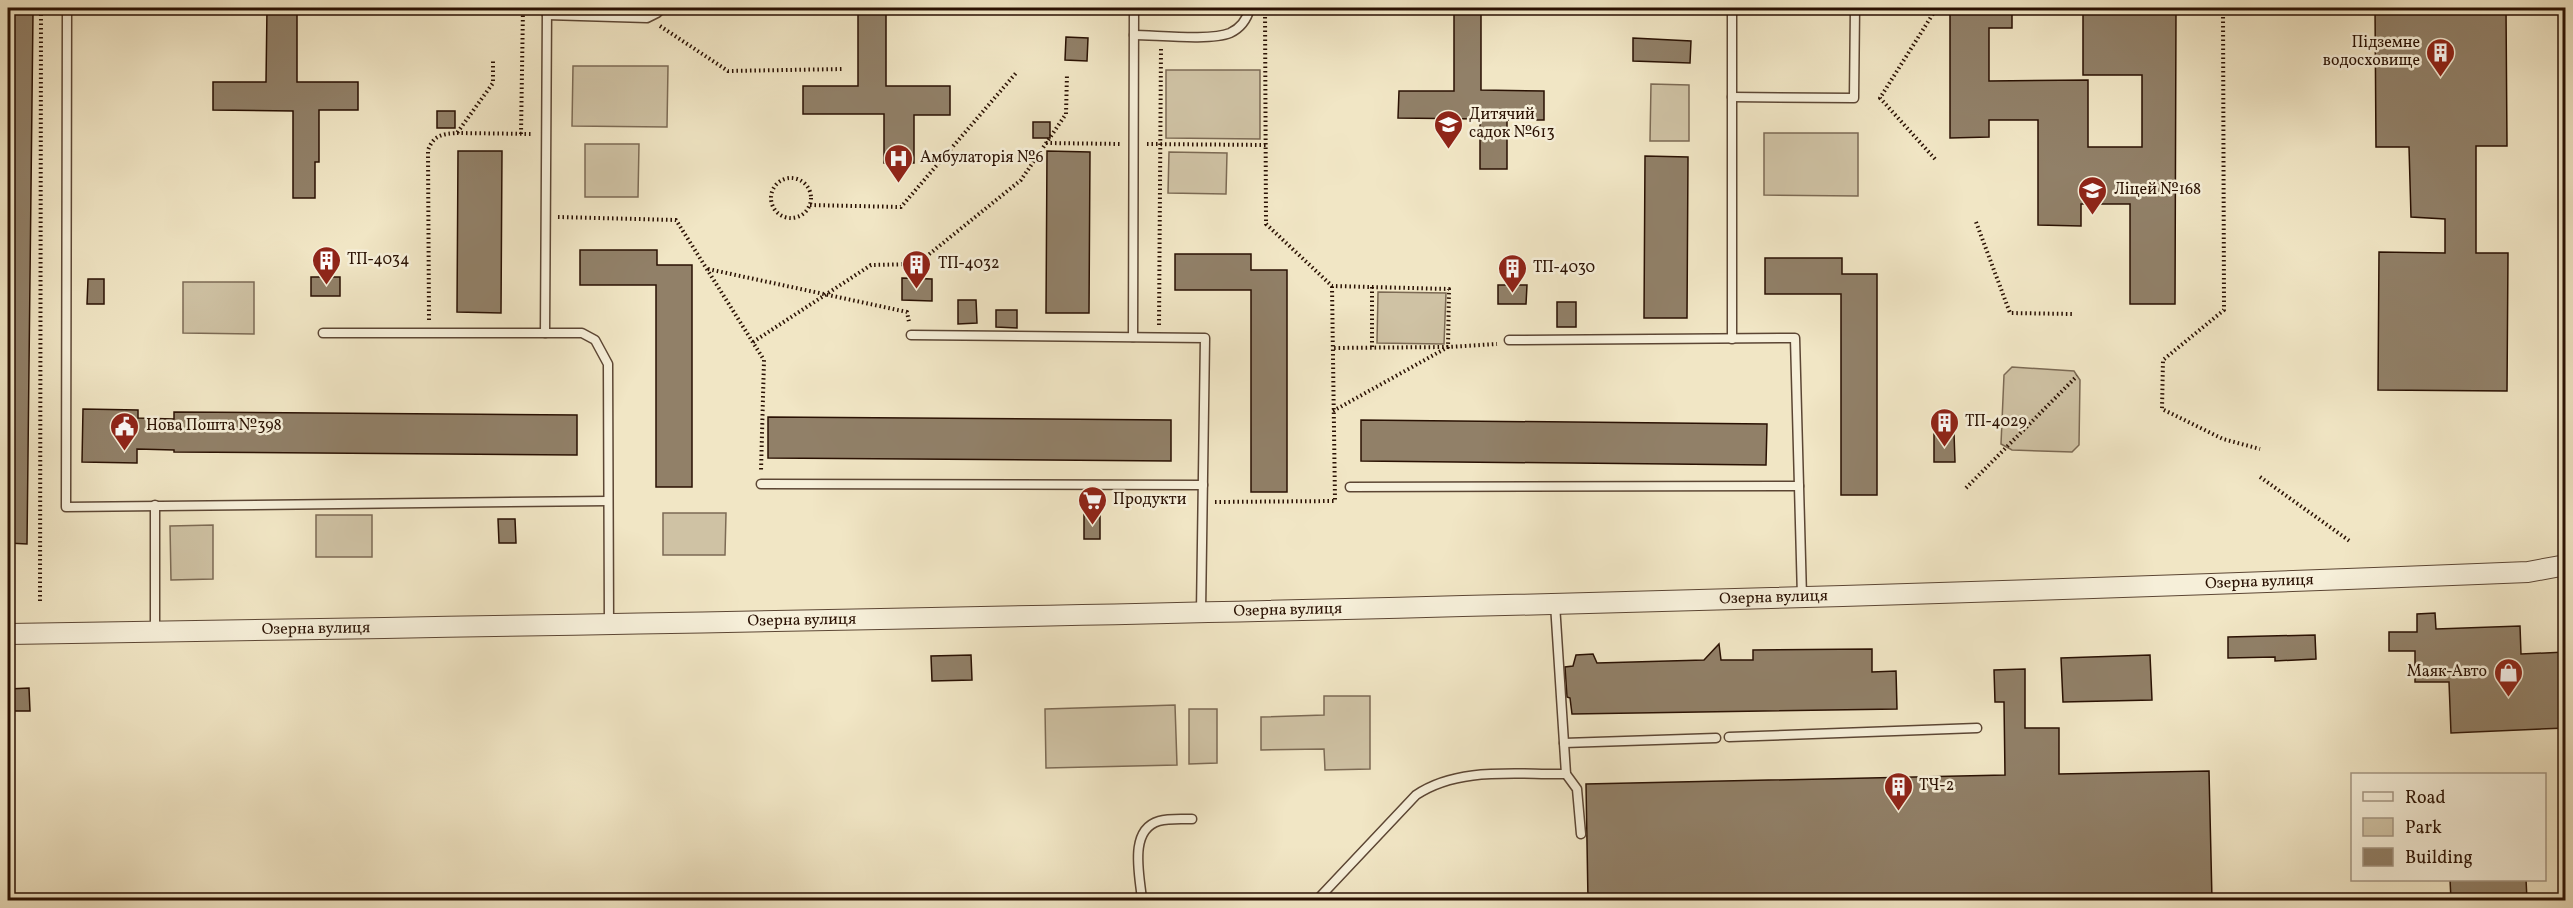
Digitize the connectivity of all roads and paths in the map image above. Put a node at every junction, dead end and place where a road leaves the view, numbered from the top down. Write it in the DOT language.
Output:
graph roads {
  1 [pos="41,8"];
  2 [pos="67,8"];
  3 [pos="523,8"];
  4 [pos="662,8"];
  5 [pos="1134,8"];
  6 [pos="1250,8"];
  7 [pos="1265,8"];
  8 [pos="1732,8"];
  9 [pos="1855,8"];
  10 [pos="2223,8"];
  11 [pos="1936,9"];
  12 [pos="547,11"];
  13 [pos="647,18"];
  14 [pos="1134,35"];
  15 [pos="1162,35"];
  16 [pos="493,59"];
  17 [pos="844,69"];
  18 [pos="1016,73"];
  19 [pos="1067,74"];
  20 [pos="1732,98"];
  21 [pos="457,133"];
  22 [pos="521,134"];
  23 [pos="546,134"];
  24 [pos="1046,143"];
  25 [pos="1133,144"];
  26 [pos="1160,144"];
  27 [pos="1266,145"];
  28 [pos="1935,159"];
  29 [pos="810,205"];
  30 [pos="546,217"];
  31 [pos="1976,222"];
  32 [pos="707,269"];
  33 [pos="1332,286"];
  34 [pos="1372,287"];
  35 [pos="826,294"];
  36 [pos="2072,314"];
  37 [pos="323,333"];
  38 [pos="429,333"];
  39 [pos="545,333"];
  40 [pos="911,335"];
  41 [pos="1133,337"];
  42 [pos="1159,337"];
  43 [pos="1732,339"];
  44 [pos="1509,340"];
  45 [pos="753,342"];
  46 [pos="1448,347"];
  47 [pos="1332,348"];
  48 [pos="1372,348"];
  49 [pos="2077,376"];
  50 [pos="1333,411"];
  51 [pos="2260,449"];
  52 [pos="2260,477"];
  53 [pos="761,484"];
  54 [pos="1203,485"];
  55 [pos="1799,486"];
  56 [pos="1350,487"];
  57 [pos="1966,488"];
  58 [pos="608,501"];
  59 [pos="1203,502"];
  60 [pos="155,506"];
  61 [pos="2351,542"];
  62 [pos="2565,565"];
  63 [pos="1802,597"];
  64 [pos="40,601"];
  65 [pos="1556,603"];
  66 [pos="1201,612"];
  67 [pos="609,624"];
  68 [pos="155,632"];
  69 [pos="8,634"];
  70 [pos="1977,728"];
  71 [pos="1729,737"];
  72 [pos="1716,738"];
  73 [pos="1564,743"];
  74 [pos="1566,774"];
  75 [pos="1192,819"];
  76 [pos="1581,834"];
  77 [pos="1142,900"];
  78 [pos="1317,900"];
  1 -- 64 [label="path"];
  2 -- 60 [label="lane"];
  3 -- 22 [label="path"];
  4 -- 13 [label="lane"];
  5 -- 14 [label="lane"];
  6 -- 15 [label="lane"];
  7 -- 27 [label="path"];
  8 -- 20 [label="lane"];
  9 -- 20 [label="lane"];
  10 -- 51 [label="path"];
  11 -- 28 [label="path"];
  12 -- 13 [label="lane"];
  12 -- 23 [label="lane"];
  13 -- 17 [label="path"];
  14 -- 15 [label="lane"];
  14 -- 25 [label="lane"];
  15 -- 26 [label="path"];
  16 -- 21 [label="path"];
  18 -- 29 [label="path"];
  19 -- 24 [label="path"];
  20 -- 43 [label="lane"];
  21 -- 22 [label="path"];
  21 -- 38 [label="path"];
  22 -- 23 [label="path"];
  23 -- 30 [label="lane"];
  24 -- 25 [label="path"];
  24 -- 35 [label="path"];
  25 -- 26 [label="path"];
  25 -- 41 [label="lane"];
  26 -- 27 [label="path"];
  26 -- 42 [label="path"];
  27 -- 33 [label="path"];
  29 -- 29 [label="path"];
  30 -- 32 [label="path"];
  30 -- 39 [label="lane"];
  31 -- 36 [label="path"];
  32 -- 35 [label="path"];
  32 -- 45 [label="path"];
  33 -- 34 [label="path"];
  33 -- 47 [label="path"];
  34 -- 46 [label="path"];
  34 -- 48 [label="path"];
  35 -- 40 [label="path"];
  35 -- 45 [label="path"];
  37 -- 38 [label="lane"];
  38 -- 39 [label="lane"];
  39 -- 58 [label="lane"];
  40 -- 41 [label="lane"];
  41 -- 42 [label="lane"];
  42 -- 54 [label="lane"];
  43 -- 44 [label="lane"];
  43 -- 55 [label="lane"];
  44 -- 46 [label="path"];
  45 -- 53 [label="path"];
  46 -- 48 [label="path"];
  46 -- 50 [label="path"];
  47 -- 48 [label="path"];
  47 -- 50 [label="path"];
  49 -- 57 [label="path"];
  50 -- 59 [label="path"];
  52 -- 61 [label="path"];
  53 -- 54 [label="lane"];
  54 -- 59 [label="lane"];
  55 -- 56 [label="lane"];
  55 -- 63 [label="lane"];
  58 -- 60 [label="lane"];
  58 -- 67 [label="lane"];
  59 -- 66 [label="lane"];
  60 -- 68 [label="lane"];
  62 -- 63 [label="street, Озерна вулиця"];
  63 -- 65 [label="street, Озерна вулиця"];
  65 -- 66 [label="street, Озерна вулиця"];
  65 -- 73 [label="lane"];
  66 -- 67 [label="street, Озерна вулиця"];
  67 -- 68 [label="street, Озерна вулиця"];
  68 -- 69 [label="street, Озерна вулиця"];
  70 -- 71 [label="lane"];
  72 -- 73 [label="lane"];
  73 -- 74 [label="lane"];
  74 -- 76 [label="lane"];
  74 -- 78 [label="lane"];
  75 -- 77 [label="lane"];
}
